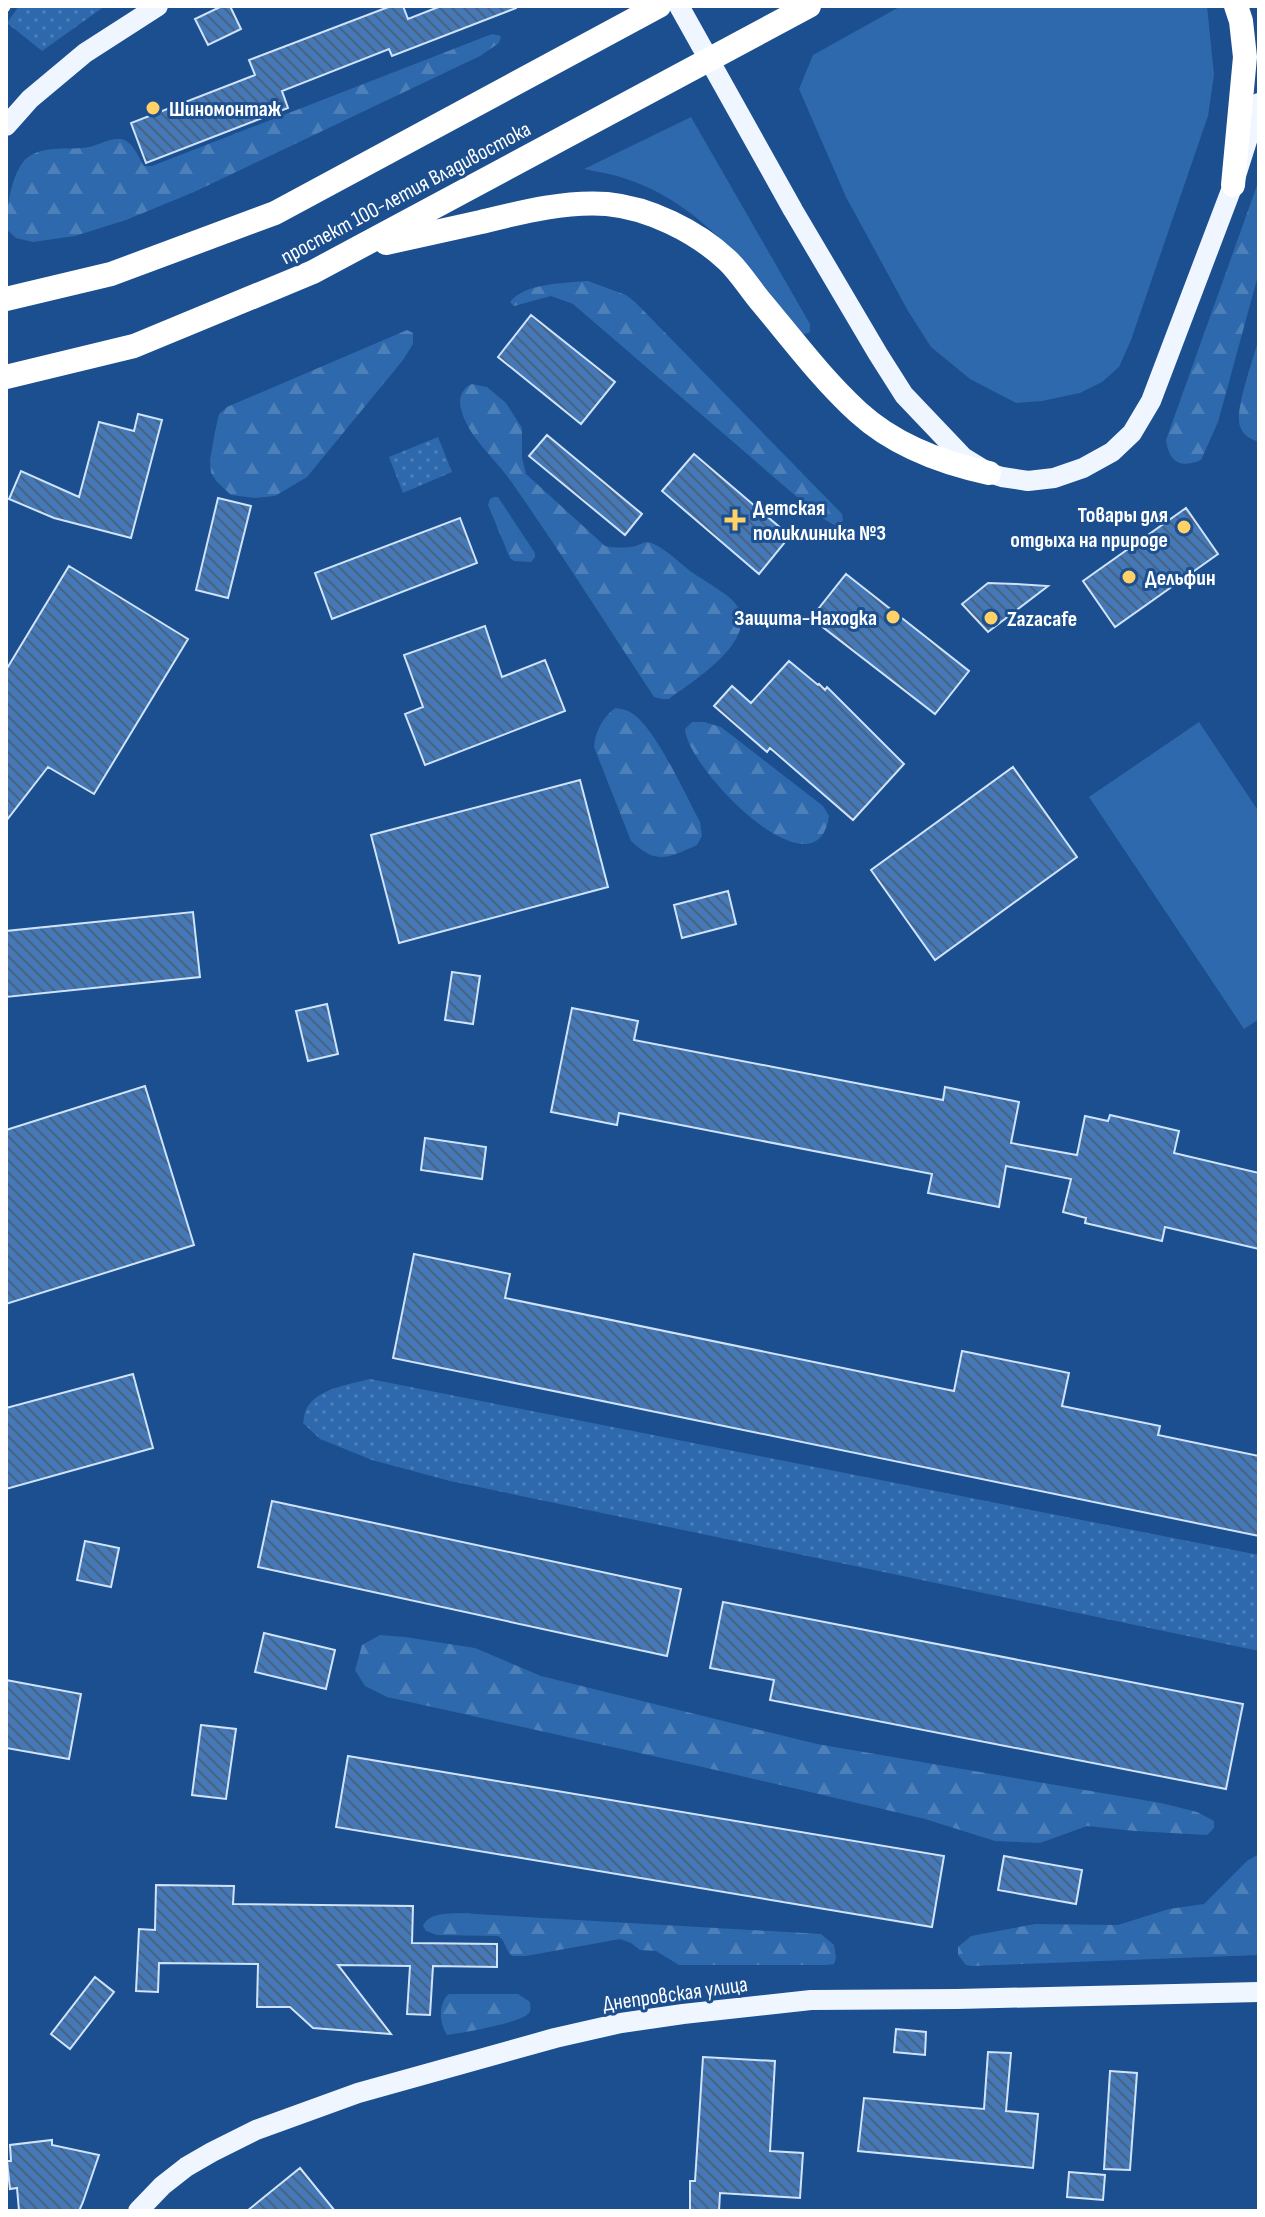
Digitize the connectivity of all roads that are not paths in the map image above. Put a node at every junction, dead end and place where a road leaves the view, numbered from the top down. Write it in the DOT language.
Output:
graph roads {
  1 [pos="158,6"];
  2 [pos="659,6"];
  3 [pos="679,6"];
  4 [pos="808,6"];
  5 [pos="1236,6"];
  6 [pos="1259,103"];
  7 [pos="6,126"];
  8 [pos="1233,185"];
  9 [pos="360,248"];
  10 [pos="6,299"];
  11 [pos="6,377"];
  12 [pos="989,473"];
  13 [pos="1259,1992"];
  14 [pos="138,2211"];
  1 -- 7 [label="main road"];
  2 -- 10 [label="highway, проспект 100-летия Владивостока"];
  3 -- 12 [label="main road"];
  4 -- 9 [label="highway, проспект 100-летия Владивостока"];
  5 -- 8 [label="highway"];
  6 -- 8 [label="main road"];
  8 -- 12 [label="main road"];
  9 -- 11 [label="highway, проспект 100-летия Владивостока"];
  9 -- 12 [label="highway"];
  13 -- 14 [label="main road, Днепровская улица"];
}
